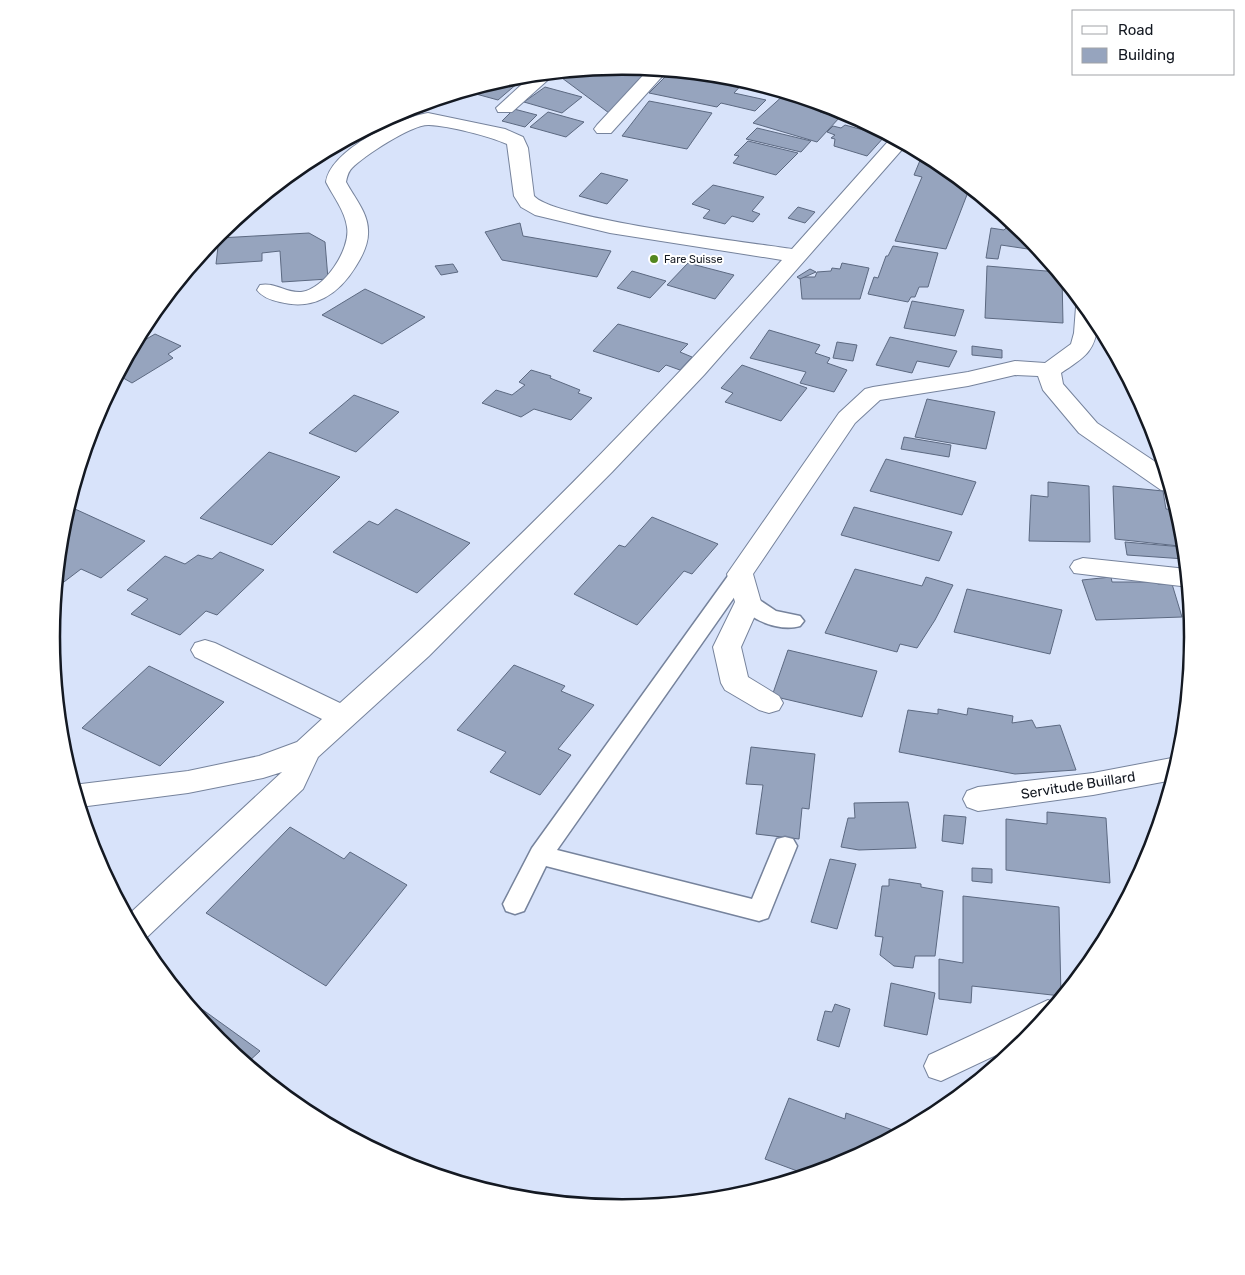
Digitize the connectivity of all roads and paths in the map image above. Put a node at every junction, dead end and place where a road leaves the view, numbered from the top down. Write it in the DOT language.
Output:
graph roads {
  1 [pos="653,76"];
  2 [pos="534,82"];
  3 [pos="505,108"];
  4 [pos="604,129"];
  5 [pos="895,145"];
  6 [pos="796,256"];
  7 [pos="268,290"];
  8 [pos="1087,320"];
  9 [pos="1049,370"];
  10 [pos="1162,478"];
  11 [pos="1083,567"];
  12 [pos="740,574"];
  13 [pos="1181,577"];
  14 [pos="748,602"];
  15 [pos="793,621"];
  16 [pos="205,650"];
  17 [pos="769,703"];
  18 [pos="345,718"];
  19 [pos="306,750"];
  20 [pos="1169,770"];
  21 [pos="83,795"];
  22 [pos="978,799"];
  23 [pos="786,846"];
  24 [pos="540,855"];
  25 [pos="515,904"];
  26 [pos="139,925"];
  27 [pos="1031,1023"];
  28 [pos="941,1066"];
  1 -- 4 [label="street"];
  2 -- 3 [label="street"];
  5 -- 6 [label="street"];
  6 -- 7 [label="street"];
  6 -- 18 [label="street"];
  8 -- 9 [label="street"];
  9 -- 10 [label="street"];
  9 -- 12 [label="street"];
  11 -- 13 [label="street"];
  12 -- 14 [label="street"];
  12 -- 24 [label="lane"];
  14 -- 15 [label="lane"];
  14 -- 17 [label="street"];
  16 -- 18 [label="street"];
  18 -- 19 [label="street"];
  19 -- 21 [label="street"];
  19 -- 26 [label="street"];
  20 -- 22 [label="street, Servitude Buillard"];
  23 -- 24 [label="lane"];
  24 -- 25 [label="lane"];
  27 -- 28 [label="street"];
}
